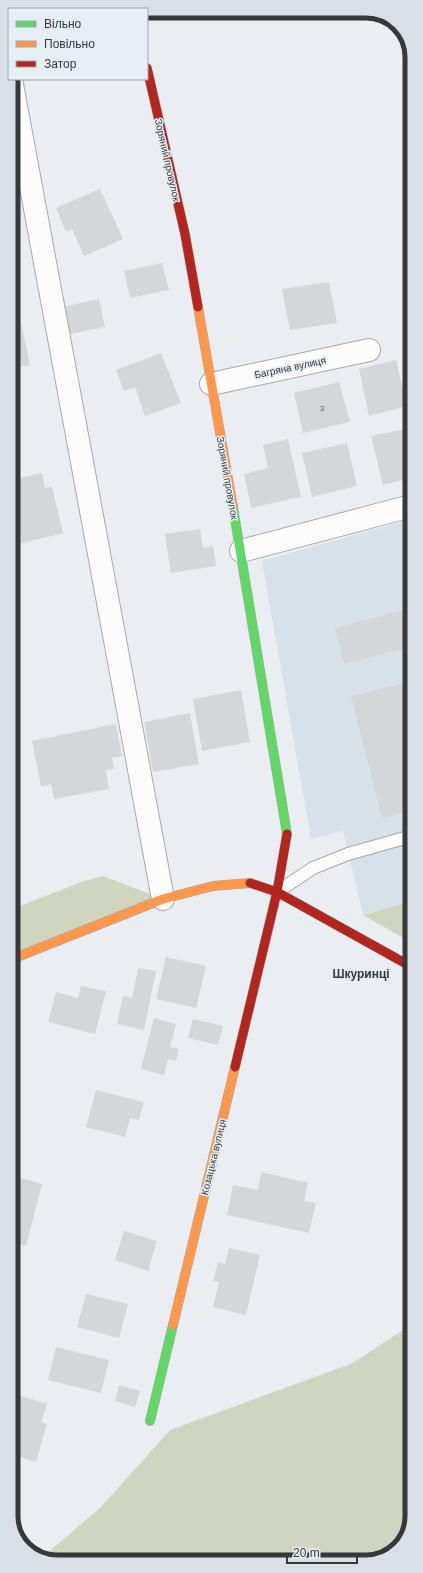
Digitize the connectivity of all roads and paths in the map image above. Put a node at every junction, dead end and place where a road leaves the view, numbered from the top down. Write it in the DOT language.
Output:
graph roads {
  1 [pos="148,72"];
  2 [pos="18,117"];
  3 [pos="369,350"];
  4 [pos="211,384"];
  5 [pos="405,508"];
  6 [pos="241,551"];
  7 [pos="405,838"];
  8 [pos="277,892"];
  9 [pos="163,899"];
  10 [pos="18,957"];
  11 [pos="405,963"];
  12 [pos="150,1421"];
  1 -- 4 [label="street, Зоряний провулок"];
  2 -- 9 [label="street"];
  3 -- 4 [label="street, Багряна вулиця"];
  4 -- 6 [label="street, Зоряний провулок"];
  5 -- 6 [label="street"];
  6 -- 8 [label="street, Зоряний провулок"];
  7 -- 8 [label="lane"];
  8 -- 9 [label="street"];
  8 -- 11 [label="street"];
  8 -- 12 [label="street, Козацька вулиця"];
  9 -- 10 [label="street"];
}
